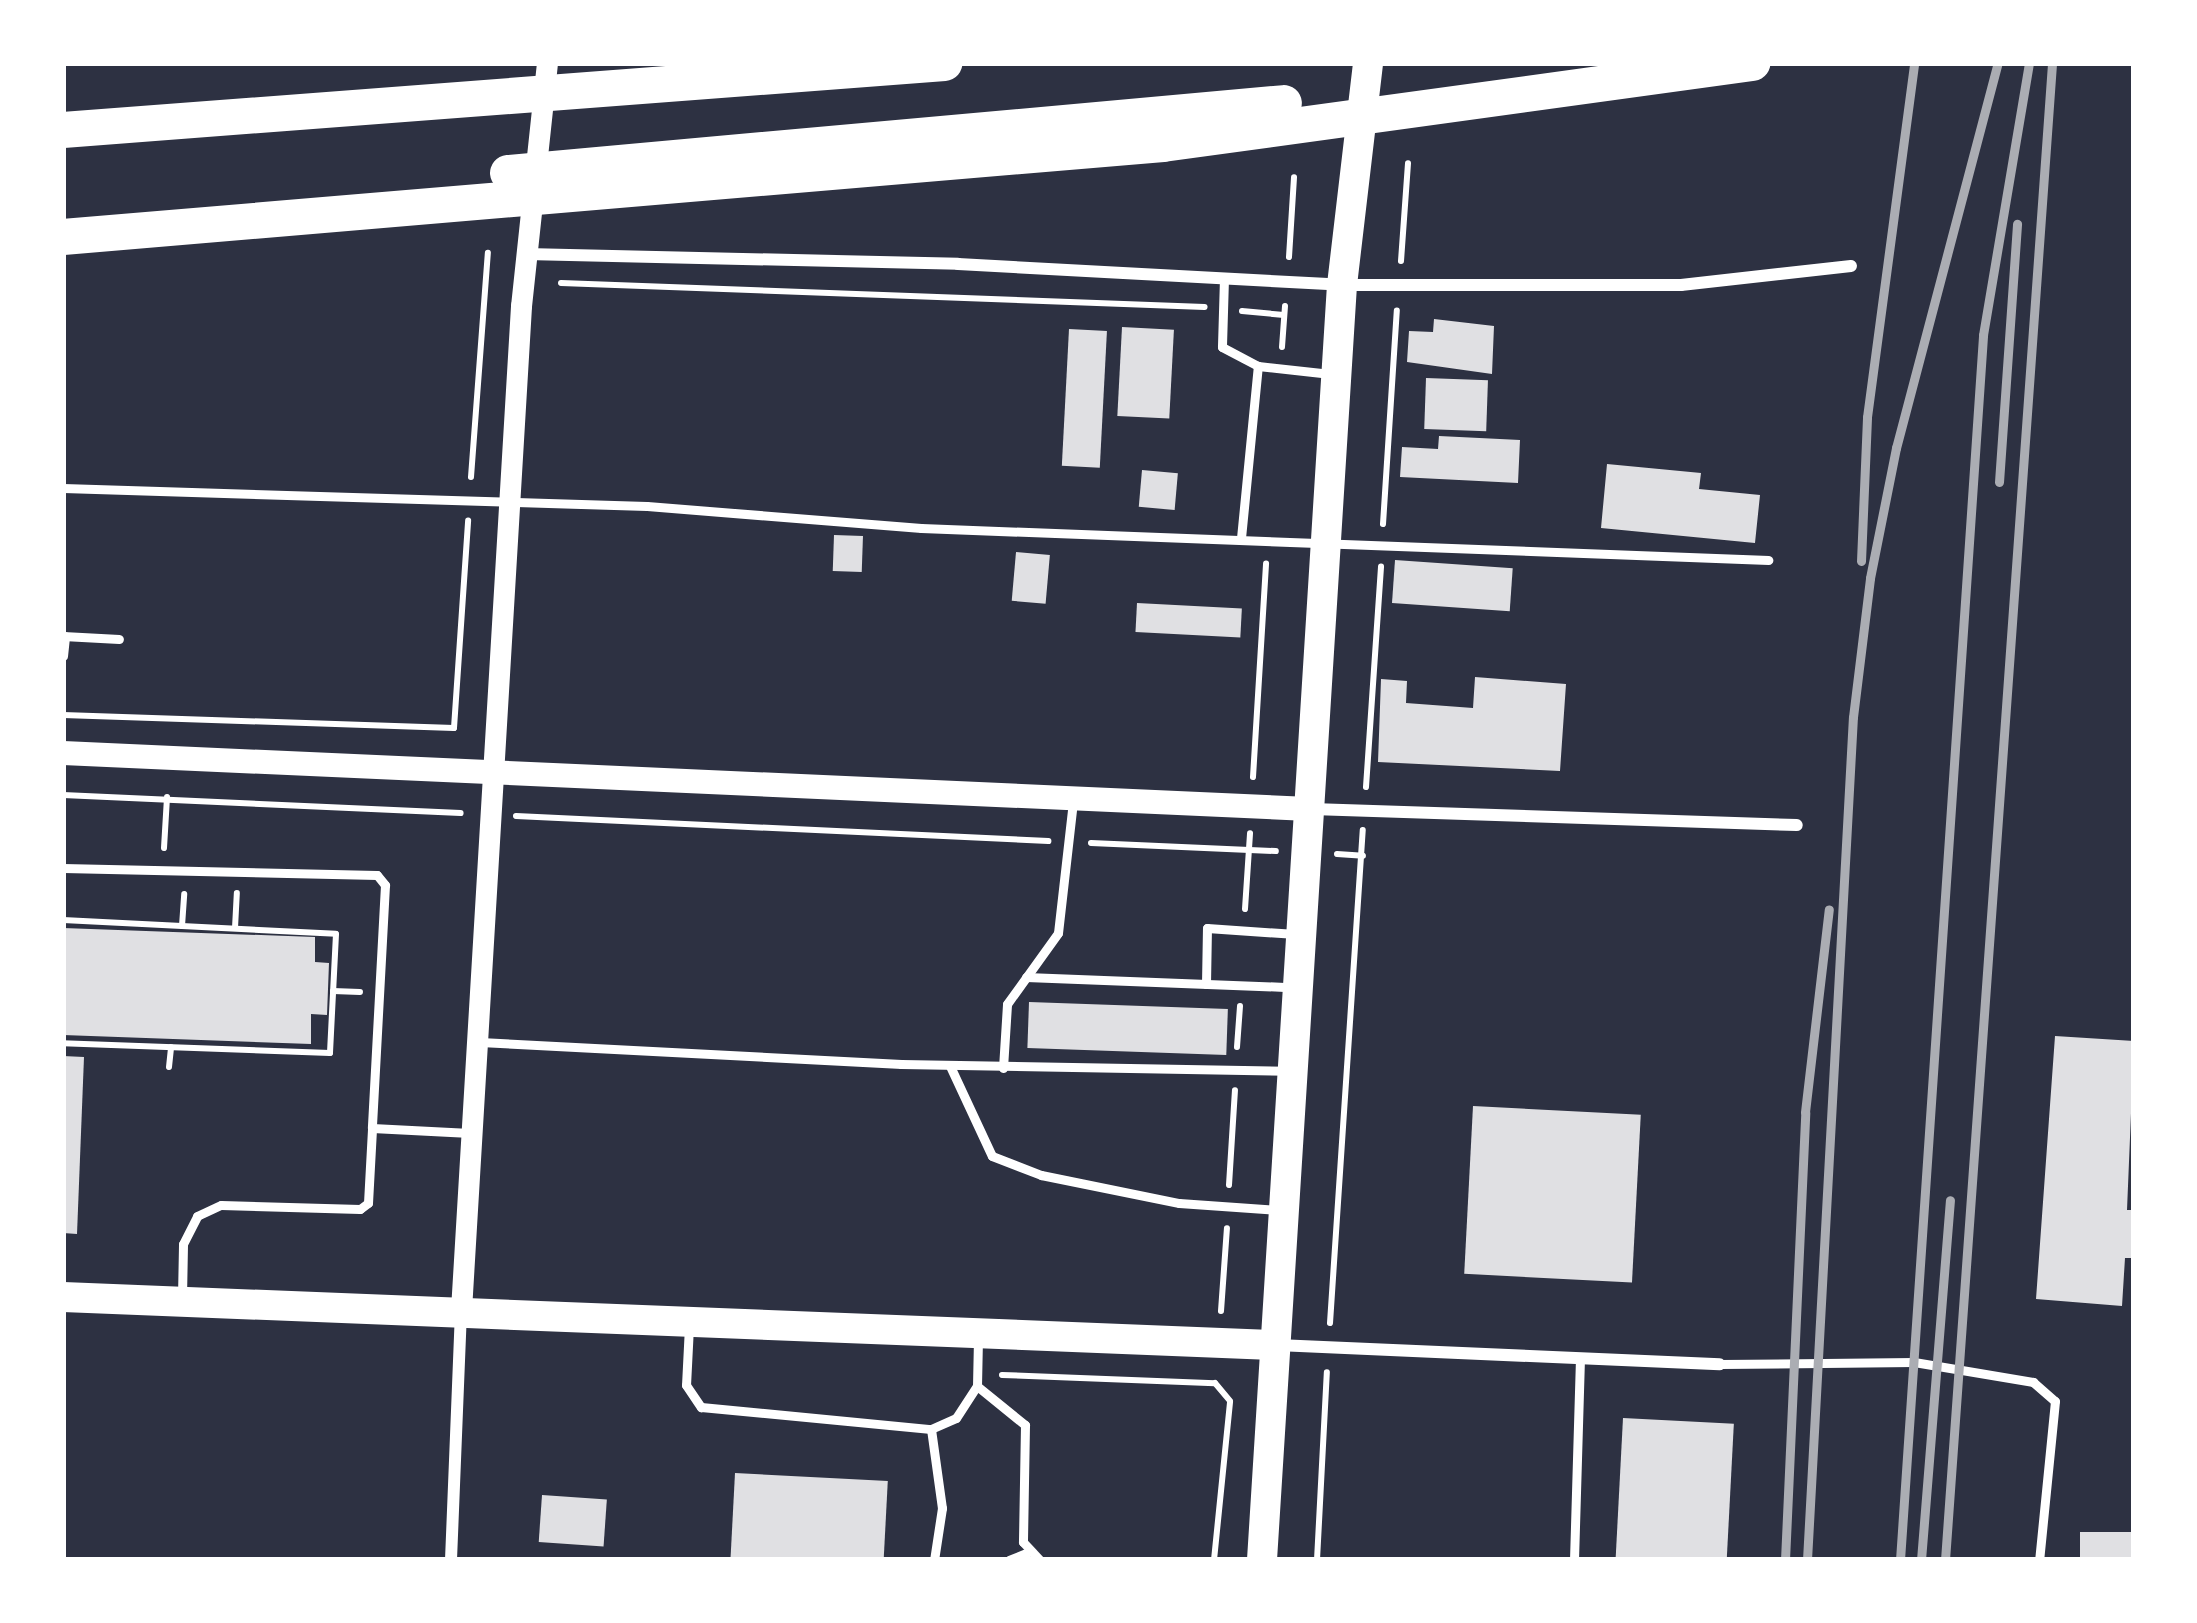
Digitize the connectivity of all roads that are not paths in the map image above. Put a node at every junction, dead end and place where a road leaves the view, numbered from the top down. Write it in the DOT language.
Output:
graph roads {
  1 [pos="547,63"];
  2 [pos="944,63"];
  3 [pos="1368,63"];
  4 [pos="1752,63"];
  5 [pos="1632,72"];
  6 [pos="63,130"];
  7 [pos="414,194"];
  8 [pos="63,212"];
  9 [pos="63,236"];
  10 [pos="526,254"];
  11 [pos="1851,266"];
  12 [pos="1224,278"];
  13 [pos="1342,285"];
  14 [pos="1258,366"];
  15 [pos="1336,375"];
  16 [pos="63,488"];
  17 [pos="511,505"];
  18 [pos="1241,538"];
  19 [pos="1326,542"];
  20 [pos="1768,560"];
  21 [pos="64,636"];
  22 [pos="118,640"];
  23 [pos="63,656"];
  24 [pos="63,753"];
  25 [pos="496,773"];
  26 [pos="1073,798"];
  27 [pos="1309,809"];
  28 [pos="1797,825"];
  29 [pos="63,868"];
  30 [pos="1301,935"];
  31 [pos="1026,977"];
  32 [pos="1206,983"];
  33 [pos="1298,987"];
  34 [pos="480,1042"];
  35 [pos="950,1066"];
  36 [pos="1003,1068"];
  37 [pos="1293,1071"];
  38 [pos="372,1128"];
  39 [pos="476,1133"];
  40 [pos="1284,1210"];
  41 [pos="63,1298"];
  42 [pos="182,1303"];
  43 [pos="461,1310"];
  44 [pos="689,1320"];
  45 [pos="978,1331"];
  46 [pos="1276,1345"];
  47 [pos="1580,1359"];
  48 [pos="1720,1364"];
  49 [pos="977,1380"];
  50 [pos="931,1430"];
  51 [pos="1029,1552"];
  52 [pos="451,1560"];
  53 [pos="934,1560"];
  54 [pos="1009,1560"];
  55 [pos="1040,1560"];
  56 [pos="1262,1560"];
  57 [pos="1574,1560"];
  58 [pos="2039,1560"];
  1 -- 10 [label="street"];
  2 -- 6 [label="highway"];
  3 -- 13 [label="main road"];
  4 -- 5 [label="highway"];
  5 -- 7 [label="highway"];
  7 -- 8 [label="highway"];
  7 -- 9 [label="highway"];
  10 -- 12 [label="street"];
  10 -- 17 [label="street"];
  11 -- 13 [label="street"];
  12 -- 13 [label="street"];
  12 -- 14 [label="lane"];
  13 -- 15 [label="main road"];
  14 -- 15 [label="lane"];
  14 -- 18 [label="lane"];
  15 -- 19 [label="main road"];
  16 -- 17 [label="lane"];
  17 -- 18 [label="lane"];
  17 -- 25 [label="street"];
  18 -- 19 [label="lane"];
  19 -- 20 [label="lane"];
  19 -- 27 [label="main road"];
  21 -- 22 [label="lane"];
  21 -- 23 [label="lane"];
  24 -- 25 [label="main road"];
  25 -- 26 [label="main road"];
  25 -- 34 [label="street"];
  26 -- 27 [label="main road"];
  26 -- 31 [label="lane"];
  27 -- 28 [label="street"];
  27 -- 30 [label="main road"];
  29 -- 38 [label="lane"];
  30 -- 32 [label="lane"];
  30 -- 33 [label="main road"];
  31 -- 32 [label="lane"];
  31 -- 36 [label="lane"];
  32 -- 33 [label="lane"];
  33 -- 37 [label="main road"];
  34 -- 35 [label="lane"];
  34 -- 39 [label="street"];
  35 -- 36 [label="lane"];
  35 -- 40 [label="lane"];
  36 -- 37 [label="lane"];
  37 -- 40 [label="main road"];
  38 -- 39 [label="lane"];
  38 -- 42 [label="lane"];
  39 -- 43 [label="street"];
  40 -- 46 [label="main road"];
  41 -- 42 [label="main road"];
  42 -- 43 [label="main road"];
  43 -- 44 [label="main road"];
  43 -- 52 [label="street"];
  44 -- 45 [label="main road"];
  44 -- 50 [label="lane"];
  45 -- 46 [label="main road"];
  45 -- 49 [label="lane"];
  46 -- 47 [label="street"];
  46 -- 56 [label="main road"];
  47 -- 48 [label="street"];
  47 -- 57 [label="lane"];
  48 -- 58 [label="lane"];
  49 -- 50 [label="lane"];
  49 -- 51 [label="lane"];
  50 -- 53 [label="lane"];
  51 -- 54 [label="lane"];
  51 -- 55 [label="lane"];
}
